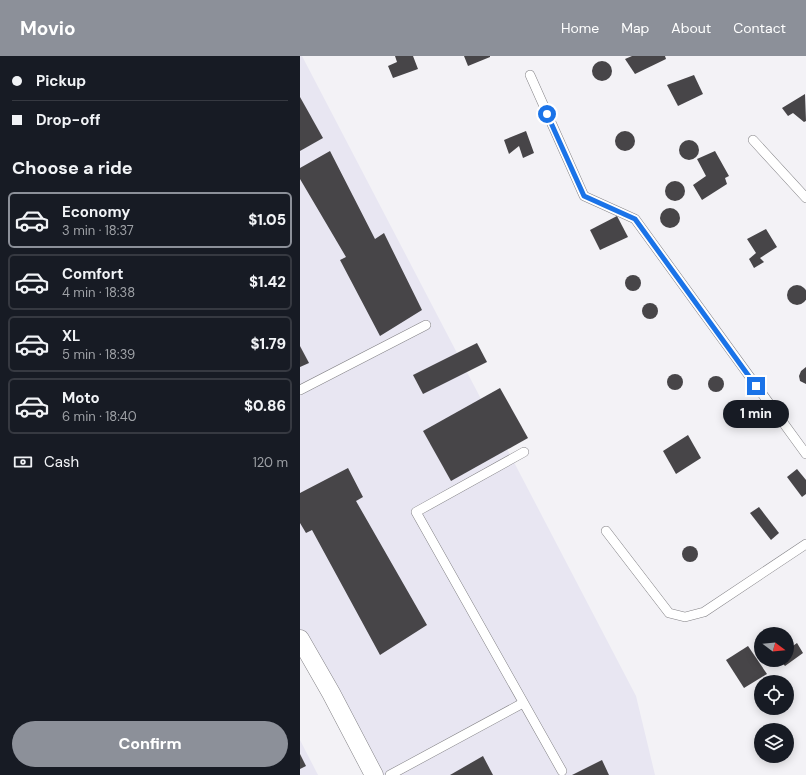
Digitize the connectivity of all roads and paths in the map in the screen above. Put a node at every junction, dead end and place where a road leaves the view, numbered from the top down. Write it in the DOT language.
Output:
graph roads {
  1 [pos="530,75"];
  2 [pos="753,140"];
  3 [pos="806,198"];
  4 [pos="426,325"];
  5 [pos="300,390"];
  6 [pos="524,452"];
  7 [pos="806,454"];
  8 [pos="606,531"];
  9 [pos="806,544"];
  10 [pos="300,639"];
  11 [pos="524,703"];
  12 [pos="562,771"];
  13 [pos="374,775"];
  14 [pos="390,775"];
  1 -- 7 [label="lane"];
  2 -- 3 [label="lane"];
  4 -- 5 [label="lane"];
  6 -- 11 [label="lane"];
  8 -- 9 [label="lane"];
  10 -- 13 [label="street"];
  11 -- 12 [label="lane"];
  11 -- 14 [label="lane"];
}
